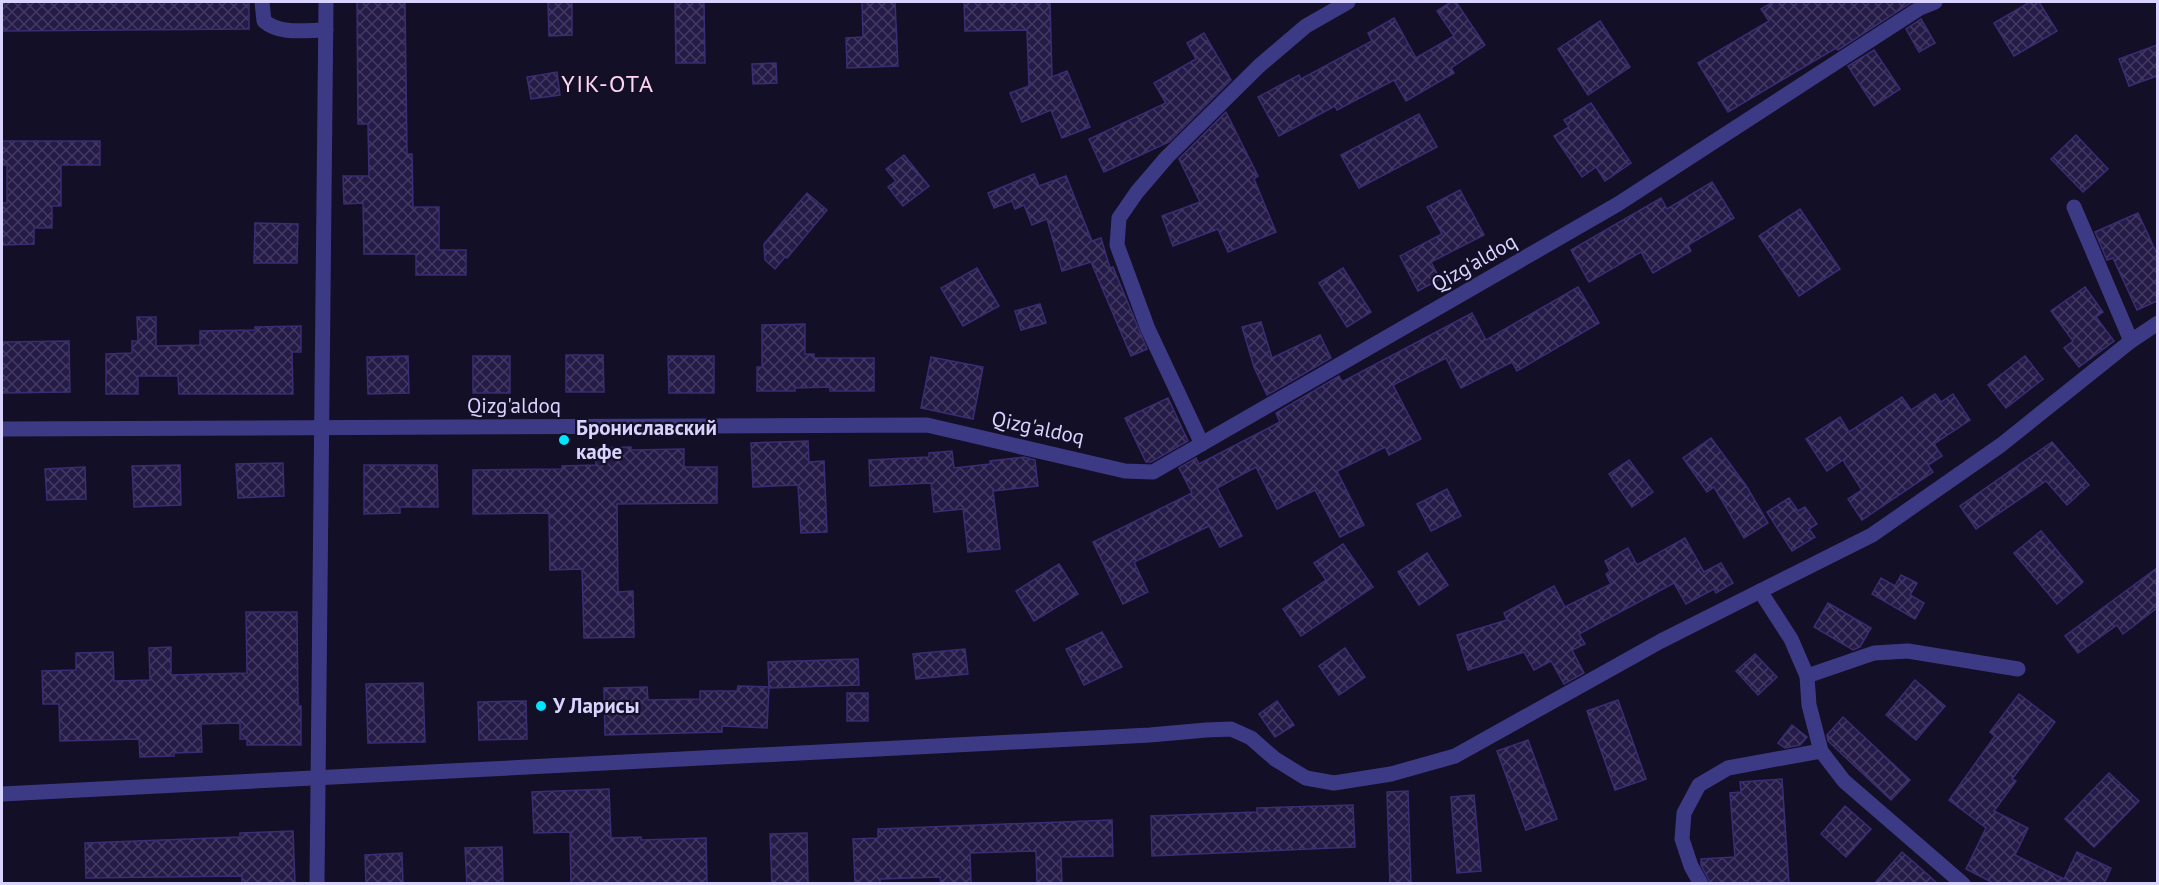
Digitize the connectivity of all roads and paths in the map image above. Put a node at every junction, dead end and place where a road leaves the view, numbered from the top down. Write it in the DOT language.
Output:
graph roads {
  1 [pos="262,2"];
  2 [pos="326,2"];
  3 [pos="1348,2"];
  4 [pos="1935,2"];
  5 [pos="326,30"];
  6 [pos="2074,207"];
  7 [pos="2157,323"];
  8 [pos="2131,341"];
  9 [pos="322,428"];
  10 [pos="2,429"];
  11 [pos="1203,444"];
  12 [pos="1760,591"];
  13 [pos="2018,669"];
  14 [pos="1807,676"];
  15 [pos="1821,751"];
  16 [pos="318,778"];
  17 [pos="2,794"];
  18 [pos="317,884"];
  19 [pos="1701,884"];
  20 [pos="1964,884"];
  1 -- 5 [label="street"];
  2 -- 5 [label="street"];
  3 -- 11 [label="street"];
  4 -- 11 [label="street, Qizg'aldoq"];
  5 -- 9 [label="street"];
  6 -- 8 [label="street"];
  7 -- 8 [label="street"];
  8 -- 12 [label="street"];
  9 -- 10 [label="street, Qizg'aldoq"];
  9 -- 11 [label="street, Qizg'aldoq"];
  9 -- 16 [label="street"];
  12 -- 14 [label="street"];
  12 -- 16 [label="street"];
  13 -- 14 [label="street"];
  14 -- 15 [label="street"];
  15 -- 19 [label="street"];
  15 -- 20 [label="street"];
  16 -- 17 [label="street"];
  16 -- 18 [label="street"];
}
